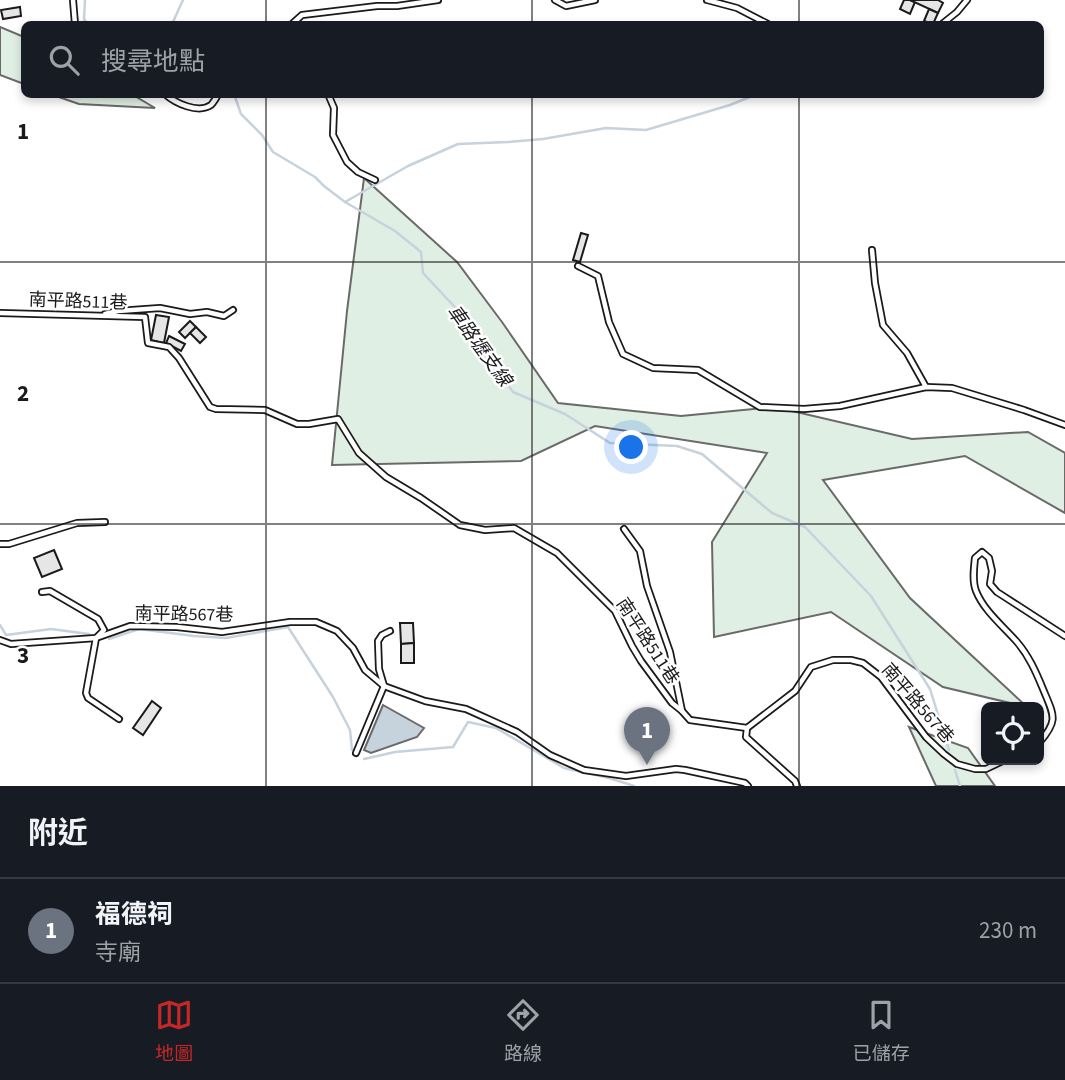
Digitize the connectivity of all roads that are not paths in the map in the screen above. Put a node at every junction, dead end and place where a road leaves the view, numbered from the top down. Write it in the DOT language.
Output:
graph roads {
  1 [pos="73,0"];
  2 [pos="438,0"];
  3 [pos="555,0"];
  4 [pos="595,0"];
  5 [pos="707,0"];
  6 [pos="967,0"];
  7 [pos="377,3"];
  8 [pos="75,21"];
  9 [pos="296,21"];
  10 [pos="762,21"];
  11 [pos="946,21"];
  12 [pos="169,98"];
  13 [pos="216,98"];
  14 [pos="330,98"];
  15 [pos="375,180"];
  16 [pos="872,250"];
  17 [pos="578,266"];
  18 [pos="233,310"];
  19 [pos="0,313"];
  20 [pos="101,316"];
  21 [pos="926,387"];
  22 [pos="1065,425"];
  23 [pos="105,522"];
  24 [pos="624,529"];
  25 [pos="0,544"];
  26 [pos="43,592"];
  27 [pos="390,631"];
  28 [pos="1065,636"];
  29 [pos="96,638"];
  30 [pos="0,640"];
  31 [pos="384,686"];
  32 [pos="682,711"];
  33 [pos="119,719"];
  34 [pos="747,728"];
  35 [pos="1044,737"];
  36 [pos="356,753"];
  37 [pos="994,765"];
  38 [pos="748,786"];
  39 [pos="797,786"];
  1 -- 8 [label="lane"];
  2 -- 7 [label="lane"];
  3 -- 4 [label="lane"];
  5 -- 10 [label="lane"];
  6 -- 11 [label="lane"];
  7 -- 9 [label="lane"];
  12 -- 13 [label="lane"];
  14 -- 15 [label="lane"];
  16 -- 21 [label="lane"];
  17 -- 21 [label="lane"];
  18 -- 20 [label="lane"];
  19 -- 20 [label="lane, 南平路511巷"];
  20 -- 32 [label="lane, 南平路511巷"];
  21 -- 22 [label="lane"];
  23 -- 25 [label="lane"];
  24 -- 32 [label="lane"];
  26 -- 29 [label="lane"];
  27 -- 31 [label="lane"];
  28 -- 35 [label="lane"];
  29 -- 30 [label="lane, 南平路567巷"];
  29 -- 31 [label="lane, 南平路567巷"];
  29 -- 33 [label="lane"];
  31 -- 36 [label="lane"];
  31 -- 38 [label="lane, 南平路567巷"];
  32 -- 34 [label="lane"];
  34 -- 37 [label="lane, 南平路567巷"];
  34 -- 39 [label="lane"];
}
